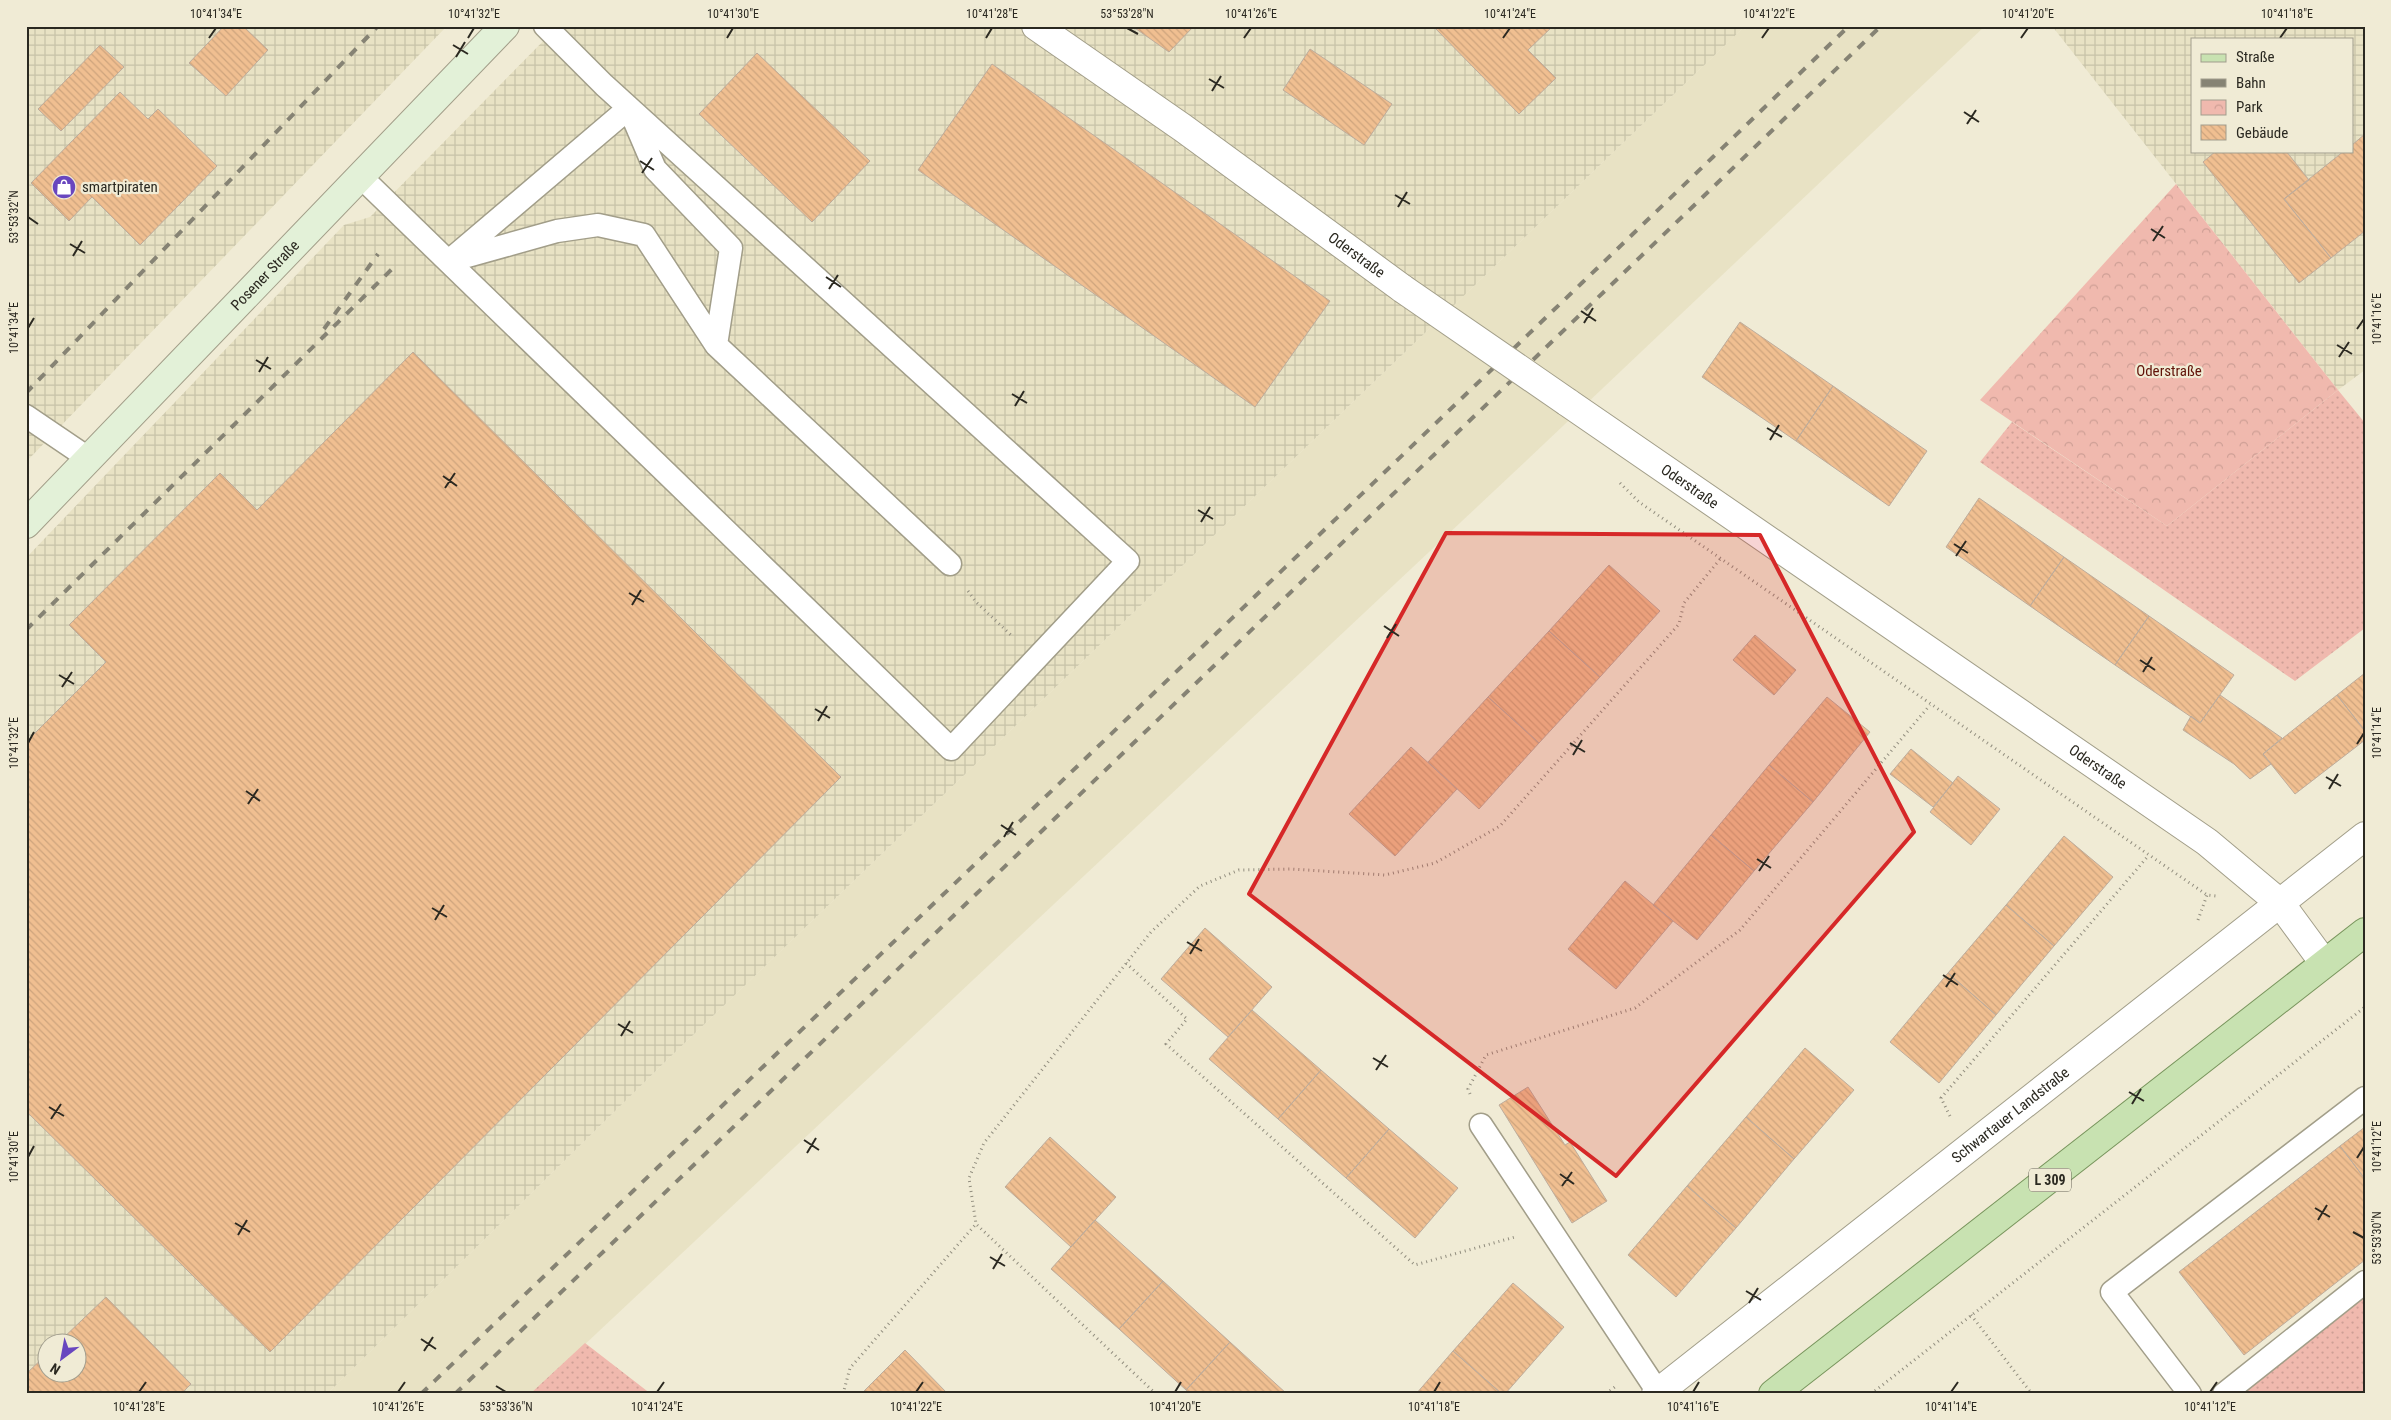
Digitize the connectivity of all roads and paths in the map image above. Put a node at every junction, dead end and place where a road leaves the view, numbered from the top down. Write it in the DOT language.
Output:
graph roads {
  1 [pos="505,26"];
  2 [pos="544,26"];
  3 [pos="1036,26"];
  4 [pos="630,108"];
  5 [pos="360,176"];
  6 [pos="449,261"];
  7 [pos="716,345"];
  8 [pos="26,416"];
  9 [pos="88,458"];
  10 [pos="26,524"];
  11 [pos="950,564"];
  12 [pos="976,602"];
  13 [pos="988,614"];
  14 [pos="1930,705"];
  15 [pos="2365,836"];
  16 [pos="2149,855"];
  17 [pos="2207,895"];
  18 [pos="2280,903"];
  19 [pos="2365,932"];
  20 [pos="1126,963"];
  21 [pos="2324,963"];
  22 [pos="2365,1006"];
  23 [pos="2365,1098"];
  24 [pos="1950,1116"];
  25 [pos="1482,1125"];
  26 [pos="976,1224"];
  27 [pos="1550,1228"];
  28 [pos="2365,1282"];
  29 [pos="1971,1315"];
  30 [pos="1657,1393"];
  31 [pos="843,1394"];
  32 [pos="1156,1394"];
  33 [pos="1774,1394"];
  34 [pos="1872,1394"];
  35 [pos="2032,1394"];
  36 [pos="2190,1394"];
  37 [pos="2224,1394"];
  1 -- 5 [label="street, Posener Straße"];
  2 -- 4 [label="lane"];
  3 -- 18 [label="street, Oderstraße, bridge"];
  4 -- 6 [label="lane"];
  4 -- 6 [label="lane"];
  4 -- 7 [label="lane"];
  5 -- 6 [label="lane"];
  5 -- 9 [label="street, Posener Straße"];
  6 -- 7 [label="lane"];
  7 -- 11 [label="lane"];
  8 -- 9 [label="lane"];
  9 -- 10 [label="street, Posener Straße"];
  12 -- 13 [label="path"];
  14 -- 16 [label="path"];
  14 -- 20 [label="path"];
  14 -- 25 [label="path"];
  15 -- 18 [label="street, Schwartauer Landstraße"];
  16 -- 17 [label="path"];
  16 -- 24 [label="path"];
  18 -- 21 [label="street, Oderstraße"];
  18 -- 30 [label="street, Schwartauer Landstraße"];
  19 -- 21 [label="main road, L 309"];
  20 -- 26 [label="path"];
  20 -- 27 [label="path"];
  21 -- 33 [label="main road, L 309"];
  22 -- 29 [label="path"];
  23 -- 36 [label="lane"];
  25 -- 27 [label="lane"];
  26 -- 31 [label="path"];
  26 -- 32 [label="path"];
  27 -- 30 [label="lane"];
  28 -- 37 [label="lane"];
  29 -- 34 [label="path"];
  29 -- 35 [label="path"];
}
